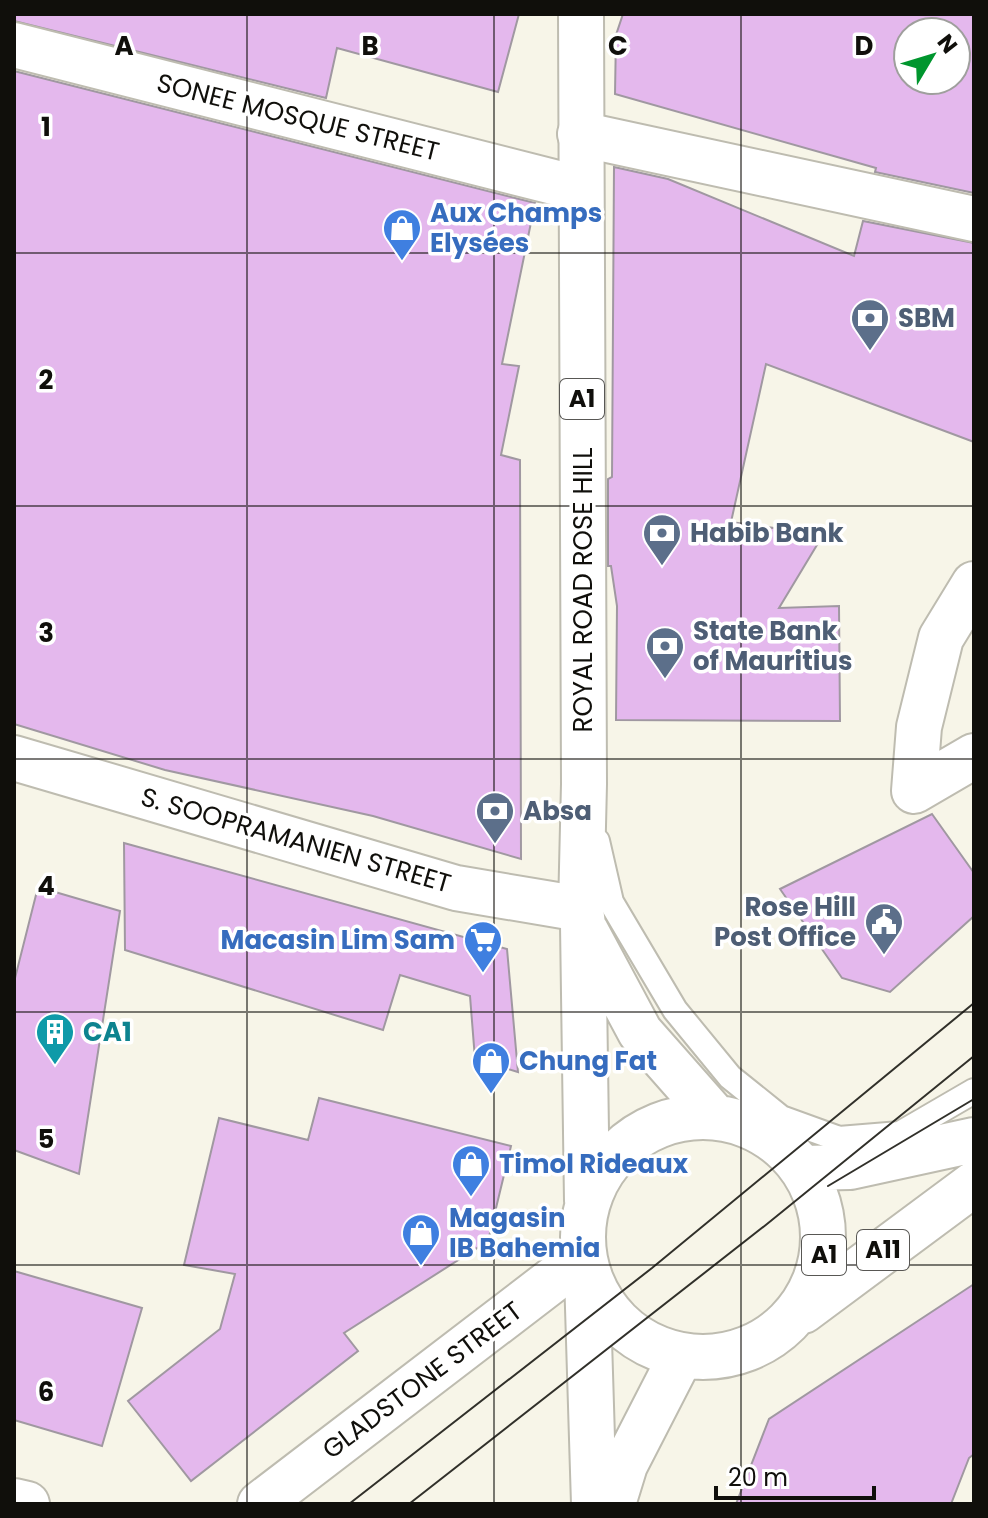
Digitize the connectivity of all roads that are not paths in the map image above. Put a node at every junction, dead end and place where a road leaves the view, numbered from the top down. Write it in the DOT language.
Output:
graph roads {
  1 [pos="581,14"];
  2 [pos="14,45"];
  3 [pos="580,134"];
  4 [pos="581,189"];
  5 [pos="974,219"];
  6 [pos="974,584"];
  7 [pos="974,756"];
  8 [pos="14,758"];
  9 [pos="584,784"];
  10 [pos="582,917"];
  11 [pos="974,1091"];
  12 [pos="715,1117"];
  13 [pos="974,1140"];
  14 [pos="804,1168"];
  15 [pos="974,1184"];
  16 [pos="587,1201"];
  17 [pos="585,1262"];
  18 [pos="794,1318"];
  19 [pos="681,1356"];
  20 [pos="14,1501"];
  21 [pos="27,1504"];
  22 [pos="260,1504"];
  23 [pos="594,1504"];
  24 [pos="613,1504"];
  1 -- 3 [label="main road, ROYAL ROAD ROSE HILL / A1"];
  2 -- 4 [label="main road, SONEE MOSQUE STREET"];
  3 -- 4 [label="main road, ROYAL ROAD ROSE HILL / A1"];
  3 -- 5 [label="main road"];
  4 -- 9 [label="main road, ROYAL ROAD ROSE HILL / A1"];
  6 -- 7 [label="main road"];
  8 -- 10 [label="main road, S. SOOPRAMANIEN STREET"];
  9 -- 10 [label="main road, ROYAL ROAD ROSE HILL / A1"];
  9 -- 11 [label="lane"];
  10 -- 12 [label="main road, ROYAL ROAD ROSE HILL / A1"];
  10 -- 16 [label="main road, ROYAL ROAD ROSE HILL / A1"];
  12 -- 14 [label="main road, A1"];
  12 -- 16 [label="main road, A1"];
  13 -- 14 [label="main road"];
  14 -- 18 [label="main road, A1"];
  15 -- 18 [label="main road, A11"];
  16 -- 17 [label="main road, A1"];
  17 -- 19 [label="main road, A1"];
  17 -- 22 [label="main road, GLADSTONE STREET"];
  17 -- 23 [label="main road, A1"];
  18 -- 19 [label="main road, A1"];
  19 -- 24 [label="main road"];
  20 -- 21 [label="main road"];
}
